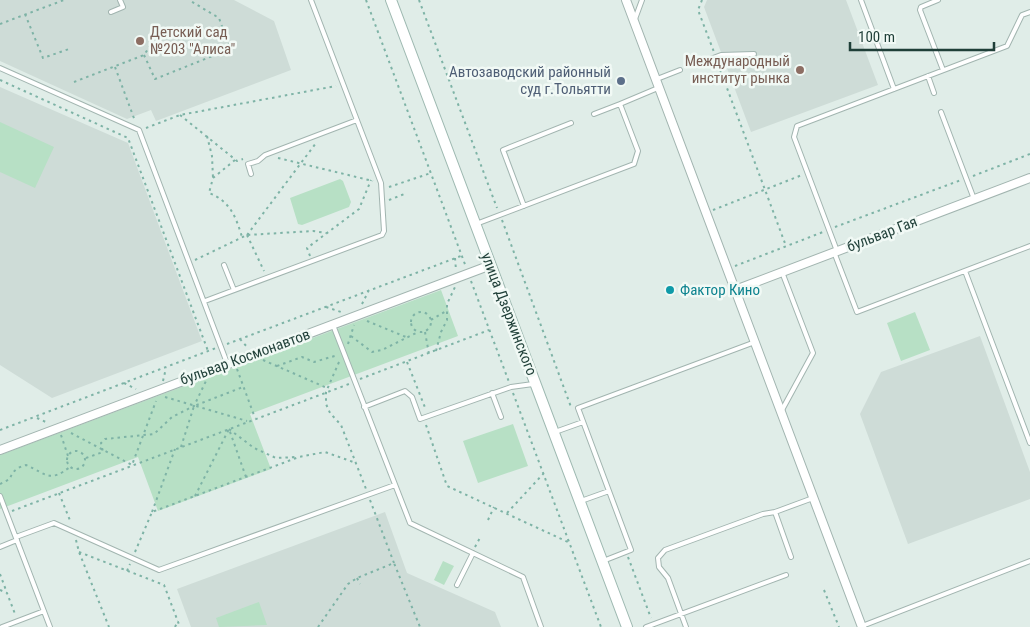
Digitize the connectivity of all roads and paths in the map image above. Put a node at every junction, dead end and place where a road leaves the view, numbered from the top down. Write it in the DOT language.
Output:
graph roads {
  1 [pos="64,0"];
  2 [pos="120,0"];
  3 [pos="189,0"];
  4 [pos="311,0"];
  5 [pos="366,0"];
  6 [pos="391,0"];
  7 [pos="419,0"];
  8 [pos="626,0"];
  9 [pos="642,0"];
  10 [pos="702,0"];
  11 [pos="861,0"];
  12 [pos="938,0"];
  13 [pos="111,12"];
  14 [pos="1030,12"];
  15 [pos="25,14"];
  16 [pos="634,22"];
  17 [pos="0,24"];
  18 [pos="150,46"];
  19 [pos="69,49"];
  20 [pos="754,54"];
  21 [pos="144,55"];
  22 [pos="716,57"];
  23 [pos="697,64"];
  24 [pos="116,67"];
  25 [pos="0,68"];
  26 [pos="680,70"];
  27 [pos="943,70"];
  28 [pos="928,76"];
  29 [pos="0,80"];
  30 [pos="655,80"];
  31 [pos="74,82"];
  32 [pos="344,84"];
  33 [pos="658,88"];
  34 [pos="894,89"];
  35 [pos="934,93"];
  36 [pos="620,104"];
  37 [pos="941,112"];
  38 [pos="594,114"];
  39 [pos="180,115"];
  40 [pos="357,120"];
  41 [pos="571,123"];
  42 [pos="139,130"];
  43 [pos="327,130"];
  44 [pos="206,135"];
  45 [pos="128,138"];
  46 [pos="265,154"];
  47 [pos="1030,154"];
  48 [pos="244,158"];
  49 [pos="235,160"];
  50 [pos="300,163"];
  51 [pos="431,173"];
  52 [pos="251,174"];
  53 [pos="803,174"];
  54 [pos="213,178"];
  55 [pos="966,178"];
  56 [pos="1030,178"];
  57 [pos="371,180"];
  58 [pos="381,183"];
  59 [pos="765,190"];
  60 [pos="407,193"];
  61 [pos="974,199"];
  62 [pos="384,202"];
  63 [pos="524,206"];
  64 [pos="713,210"];
  65 [pos="500,215"];
  66 [pos="475,225"];
  67 [pos="829,229"];
  68 [pos="326,233"];
  69 [pos="247,235"];
  70 [pos="242,237"];
  71 [pos="786,246"];
  72 [pos="1030,246"];
  73 [pos="836,252"];
  74 [pos="461,256"];
  75 [pos="455,258"];
  76 [pos="311,261"];
  77 [pos="189,262"];
  78 [pos="224,265"];
  79 [pos="491,266"];
  80 [pos="734,266"];
  81 [pos="782,272"];
  82 [pos="965,272"];
  83 [pos="469,274"];
  84 [pos="267,278"];
  85 [pos="457,278"];
  86 [pos="234,290"];
  87 [pos="735,290"];
  88 [pos="205,301"];
  89 [pos="447,310"];
  90 [pos="431,320"];
  91 [pos="334,325"];
  92 [pos="489,330"];
  93 [pos="418,332"];
  94 [pos="425,332"];
  95 [pos="351,336"];
  96 [pos="240,339"];
  97 [pos="755,342"];
  98 [pos="221,346"];
  99 [pos="208,351"];
  100 [pos="436,351"];
  101 [pos="344,353"];
  102 [pos="254,354"];
  103 [pos="429,354"];
  104 [pos="230,362"];
  105 [pos="407,362"];
  106 [pos="277,366"];
  107 [pos="212,369"];
  108 [pos="354,382"];
  109 [pos="536,384"];
  110 [pos="511,387"];
  111 [pos="243,388"];
  112 [pos="327,388"];
  113 [pos="326,392"];
  114 [pos="492,393"];
  115 [pos="194,406"];
  116 [pos="364,407"];
  117 [pos="781,412"];
  118 [pos="425,417"];
  119 [pos="501,417"];
  120 [pos="255,418"];
  121 [pos="247,421"];
  122 [pos="583,422"];
  123 [pos="577,424"];
  124 [pos="60,427"];
  125 [pos="229,429"];
  126 [pos="0,430"];
  127 [pos="554,432"];
  128 [pos="143,436"];
  129 [pos="1030,443"];
  130 [pos="181,447"];
  131 [pos="103,448"];
  132 [pos="175,449"];
  133 [pos="0,450"];
  134 [pos="68,456"];
  135 [pos="298,457"];
  136 [pos="86,458"];
  137 [pos="356,463"];
  138 [pos="132,465"];
  139 [pos="70,467"];
  140 [pos="544,473"];
  141 [pos="246,477"];
  142 [pos="0,484"];
  143 [pos="395,485"];
  144 [pos="609,491"];
  145 [pos="59,493"];
  146 [pos="368,495"];
  147 [pos="0,496"];
  148 [pos="195,496"];
  149 [pos="813,498"];
  150 [pos="580,501"];
  151 [pos="494,507"];
  152 [pos="152,512"];
  153 [pos="775,512"];
  154 [pos="7,513"];
  155 [pos="506,513"];
  156 [pos="488,520"];
  157 [pos="75,533"];
  158 [pos="480,536"];
  159 [pos="17,539"];
  160 [pos="570,543"];
  161 [pos="0,547"];
  162 [pos="79,552"];
  163 [pos="626,552"];
  164 [pos="472,553"];
  165 [pos="791,557"];
  166 [pos="133,558"];
  167 [pos="602,561"];
  168 [pos="1030,561"];
  169 [pos="394,563"];
  170 [pos="128,571"];
  171 [pos="0,574"];
  172 [pos="786,575"];
  173 [pos="357,578"];
  174 [pos="360,584"];
  175 [pos="457,585"];
  176 [pos="0,590"];
  177 [pos="824,590"];
  178 [pos="7,593"];
  179 [pos="44,611"];
  180 [pos="681,614"];
  181 [pos="18,621"];
  182 [pos="178,621"];
  183 [pos="654,624"];
  184 [pos="2,627"];
  185 [pos="50,627"];
  186 [pos="109,627"];
  187 [pos="175,627"];
  188 [pos="180,627"];
  189 [pos="318,627"];
  190 [pos="420,627"];
  191 [pos="541,627"];
  192 [pos="601,627"];
  193 [pos="627,627"];
  194 [pos="646,627"];
  195 [pos="686,627"];
  196 [pos="839,627"];
  197 [pos="861,627"];
  1 -- 15 [label="path"];
  2 -- 13 [label="lane"];
  3 -- 21 [label="path"];
  4 -- 32 [label="lane"];
  5 -- 51 [label="path"];
  6 -- 66 [label="main road, улица Дзержинского"];
  7 -- 65 [label="path"];
  8 -- 16 [label="street"];
  9 -- 16 [label="lane"];
  10 -- 22 [label="path"];
  11 -- 34 [label="lane"];
  12 -- 27 [label="lane"];
  14 -- 27 [label="lane"];
  15 -- 17 [label="path"];
  15 -- 19 [label="path"];
  16 -- 30 [label="street"];
  18 -- 21 [label="path"];
  20 -- 22 [label="lane"];
  21 -- 24 [label="path"];
  22 -- 23 [label="lane"];
  22 -- 59 [label="path"];
  24 -- 31 [label="path"];
  24 -- 42 [label="path"];
  25 -- 42 [label="lane"];
  26 -- 30 [label="lane"];
  27 -- 28 [label="lane"];
  28 -- 34 [label="lane"];
  28 -- 35 [label="lane"];
  29 -- 45 [label="path"];
  30 -- 33 [label="street"];
  32 -- 39 [label="path"];
  32 -- 40 [label="lane"];
  33 -- 36 [label="lane"];
  33 -- 87 [label="street"];
  34 -- 67 [label="lane"];
  36 -- 38 [label="lane"];
  36 -- 63 [label="lane"];
  37 -- 55 [label="lane"];
  39 -- 42 [label="path"];
  39 -- 44 [label="path"];
  40 -- 43 [label="lane"];
  40 -- 58 [label="lane"];
  41 -- 63 [label="lane"];
  42 -- 45 [label="path"];
  42 -- 77 [label="lane"];
  43 -- 46 [label="lane"];
  43 -- 50 [label="path"];
  44 -- 49 [label="path"];
  44 -- 54 [label="path"];
  45 -- 99 [label="path"];
  46 -- 50 [label="path"];
  46 -- 52 [label="lane"];
  47 -- 55 [label="path"];
  48 -- 49 [label="path"];
  49 -- 54 [label="path"];
  50 -- 57 [label="path"];
  50 -- 69 [label="path"];
  51 -- 58 [label="path"];
  51 -- 74 [label="path"];
  53 -- 59 [label="path"];
  54 -- 70 [label="path"];
  55 -- 61 [label="lane"];
  55 -- 67 [label="path"];
  56 -- 61 [label="street, бульвар Гая"];
  57 -- 58 [label="path"];
  57 -- 68 [label="path"];
  58 -- 62 [label="lane"];
  59 -- 64 [label="path"];
  59 -- 71 [label="path"];
  60 -- 62 [label="path"];
  61 -- 73 [label="street, бульвар Гая"];
  62 -- 76 [label="lane"];
  63 -- 65 [label="lane"];
  65 -- 66 [label="lane"];
  65 -- 123 [label="path"];
  66 -- 79 [label="main road, улица Дзержинского"];
  67 -- 71 [label="path"];
  67 -- 73 [label="lane"];
  68 -- 69 [label="path"];
  68 -- 76 [label="path"];
  69 -- 70 [label="path"];
  69 -- 84 [label="path"];
  70 -- 77 [label="path"];
  71 -- 80 [label="path"];
  72 -- 82 [label="lane"];
  73 -- 81 [label="street, бульвар Гая"];
  73 -- 82 [label="lane"];
  74 -- 75 [label="path"];
  74 -- 83 [label="path"];
  75 -- 85 [label="path"];
  75 -- 96 [label="path"];
  76 -- 84 [label="lane"];
  77 -- 88 [label="lane"];
  78 -- 86 [label="lane"];
  79 -- 83 [label="street, бульвар Космонавтов"];
  79 -- 109 [label="main road, улица Дзержинского"];
  81 -- 87 [label="street, бульвар Гая"];
  81 -- 117 [label="lane"];
  82 -- 129 [label="lane"];
  83 -- 85 [label="street, бульвар Космонавтов"];
  83 -- 92 [label="path"];
  84 -- 86 [label="lane"];
  85 -- 89 [label="path"];
  85 -- 91 [label="street, бульвар Космонавтов"];
  86 -- 88 [label="lane"];
  87 -- 97 [label="street"];
  88 -- 98 [label="lane"];
  89 -- 90 [label="path"];
  89 -- 100 [label="path"];
  90 -- 93 [label="path"];
  90 -- 94 [label="path"];
  91 -- 101 [label="lane"];
  91 -- 102 [label="street, бульвар Космонавтов"];
  92 -- 100 [label="path"];
  92 -- 110 [label="path"];
  93 -- 94 [label="path"];
  93 -- 95 [label="path"];
  94 -- 103 [label="path"];
  96 -- 98 [label="path"];
  96 -- 102 [label="path"];
  97 -- 117 [label="street"];
  97 -- 122 [label="lane"];
  98 -- 99 [label="path"];
  98 -- 104 [label="lane"];
  99 -- 126 [label="path"];
  100 -- 103 [label="path"];
  101 -- 106 [label="path"];
  101 -- 108 [label="lane"];
  102 -- 104 [label="street, бульвар Космонавтов"];
  102 -- 106 [label="path"];
  103 -- 105 [label="path"];
  104 -- 107 [label="street, бульвар Космонавтов"];
  104 -- 111 [label="path"];
  105 -- 108 [label="path"];
  105 -- 118 [label="path"];
  106 -- 112 [label="path"];
  107 -- 115 [label="path"];
  107 -- 124 [label="street, бульвар Космонавтов"];
  108 -- 113 [label="path"];
  108 -- 116 [label="lane"];
  109 -- 110 [label="lane"];
  109 -- 127 [label="main road, улица Дзержинского"];
  110 -- 114 [label="lane"];
  110 -- 140 [label="path"];
  111 -- 115 [label="path"];
  111 -- 120 [label="path"];
  113 -- 120 [label="path"];
  113 -- 137 [label="path"];
  114 -- 118 [label="lane"];
  114 -- 119 [label="lane"];
  115 -- 121 [label="path"];
  115 -- 128 [label="path"];
  115 -- 128 [label="path"];
  115 -- 130 [label="path"];
  116 -- 118 [label="lane"];
  116 -- 143 [label="lane"];
  117 -- 149 [label="street"];
  118 -- 151 [label="path"];
  120 -- 121 [label="path"];
  121 -- 125 [label="path"];
  122 -- 123 [label="lane"];
  122 -- 144 [label="lane"];
  123 -- 127 [label="lane"];
  124 -- 131 [label="path"];
  124 -- 133 [label="street, бульвар Космонавтов"];
  124 -- 134 [label="path"];
  125 -- 130 [label="path"];
  125 -- 135 [label="path"];
  125 -- 141 [label="path"];
  125 -- 148 [label="path"];
  127 -- 150 [label="main road, улица Дзержинского"];
  128 -- 131 [label="path"];
  128 -- 138 [label="path"];
  130 -- 132 [label="path"];
  131 -- 136 [label="path"];
  131 -- 138 [label="path"];
  132 -- 138 [label="path"];
  132 -- 152 [label="path"];
  134 -- 136 [label="path"];
  134 -- 139 [label="path"];
  135 -- 137 [label="path"];
  135 -- 141 [label="path"];
  136 -- 139 [label="path"];
  137 -- 146 [label="path"];
  138 -- 145 [label="path"];
  139 -- 142 [label="path"];
  140 -- 155 [label="path"];
  140 -- 160 [label="path"];
  141 -- 148 [label="path"];
  143 -- 146 [label="lane"];
  143 -- 164 [label="lane"];
  144 -- 150 [label="lane"];
  144 -- 163 [label="lane"];
  145 -- 154 [label="path"];
  145 -- 157 [label="path"];
  146 -- 166 [label="lane"];
  146 -- 169 [label="path"];
  147 -- 154 [label="lane"];
  148 -- 152 [label="path"];
  149 -- 153 [label="lane"];
  149 -- 197 [label="street"];
  150 -- 167 [label="main road, улица Дзержинского"];
  151 -- 155 [label="path"];
  151 -- 156 [label="path"];
  152 -- 166 [label="path"];
  153 -- 165 [label="lane"];
  153 -- 180 [label="lane"];
  154 -- 159 [label="lane"];
  155 -- 160 [label="path"];
  157 -- 159 [label="lane"];
  157 -- 162 [label="path"];
  157 -- 166 [label="lane"];
  158 -- 164 [label="path"];
  159 -- 161 [label="lane"];
  159 -- 179 [label="lane"];
  160 -- 192 [label="path"];
  162 -- 170 [label="path"];
  162 -- 186 [label="path"];
  163 -- 167 [label="lane"];
  163 -- 183 [label="path"];
  164 -- 175 [label="lane"];
  164 -- 191 [label="lane"];
  166 -- 170 [label="path"];
  167 -- 193 [label="main road, улица Дзержинского"];
  168 -- 197 [label="lane"];
  169 -- 173 [label="path"];
  169 -- 190 [label="path"];
  170 -- 182 [label="path"];
  171 -- 178 [label="path"];
  172 -- 180 [label="lane"];
  173 -- 174 [label="path"];
  173 -- 189 [label="path"];
  176 -- 178 [label="path"];
  177 -- 196 [label="path"];
  178 -- 181 [label="path"];
  179 -- 181 [label="lane"];
  179 -- 185 [label="lane"];
  180 -- 183 [label="lane"];
  180 -- 195 [label="lane"];
  181 -- 184 [label="lane"];
  182 -- 187 [label="path"];
  182 -- 188 [label="path"];
  183 -- 194 [label="lane"];
}
